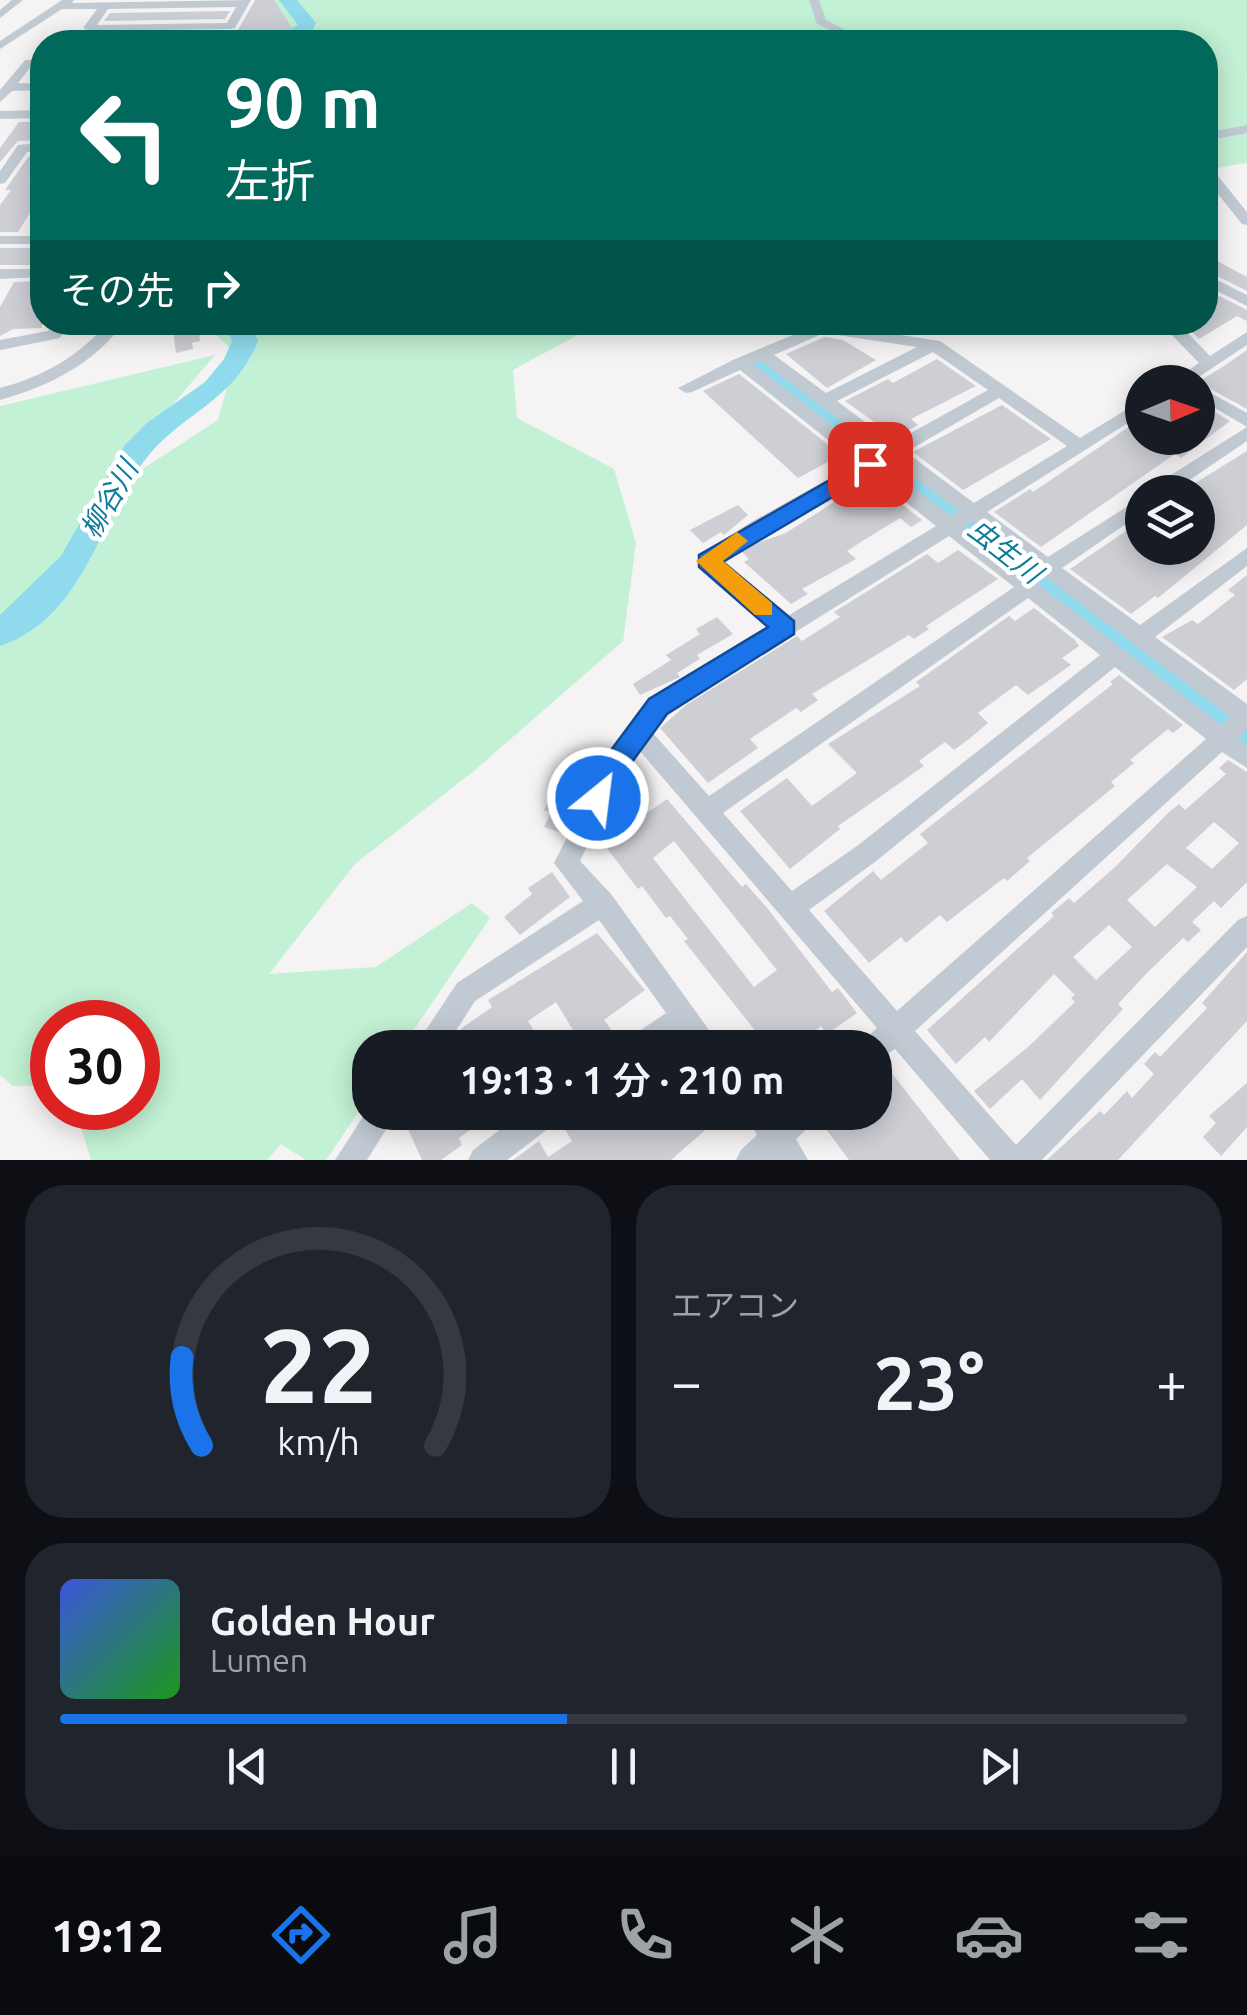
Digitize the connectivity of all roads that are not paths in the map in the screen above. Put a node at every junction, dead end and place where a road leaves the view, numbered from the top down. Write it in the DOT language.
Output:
graph roads {
  1 [pos="18,0"];
  2 [pos="814,0"];
  3 [pos="245,2"];
  4 [pos="65,3"];
  5 [pos="107,3"];
  6 [pos="0,15"];
  7 [pos="838,30"];
  8 [pos="0,46"];
  9 [pos="30,62"];
  10 [pos="30,89"];
  11 [pos="4,93"];
  12 [pos="30,114"];
  13 [pos="0,115"];
  14 [pos="1247,129"];
  15 [pos="1218,135"];
  16 [pos="30,148"];
  17 [pos="0,180"];
  18 [pos="1218,185"];
  19 [pos="1247,221"];
  20 [pos="0,240"];
  21 [pos="30,240"];
  22 [pos="30,273"];
  23 [pos="5,274"];
  24 [pos="1218,286"];
  25 [pos="0,291"];
  26 [pos="1247,301"];
  27 [pos="54,335"];
  28 [pos="106,335"];
  29 [pos="806,335"];
  30 [pos="868,335"];
  31 [pos="1180,335"];
  32 [pos="0,345"];
  33 [pos="934,345"];
  34 [pos="1242,347"];
  35 [pos="762,354"];
  36 [pos="740,363"];
  37 [pos="1210,364"];
  38 [pos="686,388"];
  39 [pos="1001,390"];
  40 [pos="0,394"];
  41 [pos="824,401"];
  42 [pos="1215,401"];
  43 [pos="1125,417"];
  44 [pos="1247,421"];
  45 [pos="1247,433"];
  46 [pos="1080,446"];
  47 [pos="892,452"];
  48 [pos="870,464"];
  49 [pos="1184,475"];
  50 [pos="972,512"];
  51 [pos="1125,515"];
  52 [pos="950,526"];
  53 [pos="1247,555"];
  54 [pos="1047,568"];
  55 [pos="1028,588"];
  56 [pos="785,628"];
  57 [pos="1140,637"];
  58 [pos="1115,655"];
  59 [pos="1247,716"];
  60 [pos="639,733"];
  61 [pos="1222,738"];
  62 [pos="1247,758"];
  63 [pos="706,812"];
  64 [pos="602,902"];
  65 [pos="790,908"];
  66 [pos="1247,929"];
  67 [pos="684,1016"];
  68 [pos="440,1030"];
  69 [pos="664,1030"];
  70 [pos="694,1030"];
  71 [pos="896,1030"];
  72 [pos="892,1034"];
  73 [pos="371,1130"];
  74 [pos="523,1130"];
  75 [pos="785,1149"];
  76 [pos="350,1160"];
  77 [pos="483,1160"];
  78 [pos="751,1160"];
  79 [pos="1008,1160"];
  80 [pos="1022,1160"];
  1 -- 6 [label="street"];
  2 -- 7 [label="street"];
  3 -- 5 [label="street"];
  3 -- 5 [label="street"];
  4 -- 5 [label="street"];
  4 -- 8 [label="street"];
  9 -- 11 [label="street"];
  10 -- 11 [label="street"];
  12 -- 13 [label="street"];
  14 -- 15 [label="street"];
  16 -- 17 [label="street"];
  18 -- 19 [label="street"];
  20 -- 21 [label="street"];
  22 -- 23 [label="street"];
  23 -- 25 [label="street"];
  24 -- 26 [label="street"];
  27 -- 32 [label="street"];
  28 -- 40 [label="street"];
  29 -- 35 [label="street"];
  30 -- 33 [label="street"];
  31 -- 37 [label="street"];
  33 -- 39 [label="street"];
  33 -- 41 [label="street"];
  34 -- 37 [label="street"];
  35 -- 36 [label="street"];
  35 -- 41 [label="street"];
  36 -- 38 [label="street"];
  36 -- 48 [label="street"];
  39 -- 46 [label="street"];
  39 -- 47 [label="street"];
  41 -- 47 [label="street"];
  42 -- 44 [label="street"];
  43 -- 46 [label="street"];
  45 -- 49 [label="street"];
  46 -- 50 [label="street"];
  47 -- 50 [label="street"];
  48 -- 52 [label="street"];
  48 -- 56 [label="street"];
  50 -- 52 [label="street"];
  50 -- 54 [label="street"];
  51 -- 54 [label="street"];
  52 -- 55 [label="street"];
  52 -- 56 [label="street"];
  53 -- 57 [label="street"];
  54 -- 57 [label="street"];
  55 -- 58 [label="street"];
  55 -- 63 [label="street"];
  56 -- 60 [label="street"];
  57 -- 59 [label="street"];
  58 -- 61 [label="street"];
  58 -- 65 [label="street"];
  59 -- 61 [label="street"];
  60 -- 63 [label="street"];
  60 -- 64 [label="street"];
  61 -- 62 [label="street"];
  61 -- 71 [label="street"];
  63 -- 65 [label="street"];
  64 -- 67 [label="street"];
  64 -- 68 [label="street"];
  65 -- 71 [label="street"];
  66 -- 80 [label="street"];
  67 -- 69 [label="street"];
  67 -- 70 [label="street"];
  71 -- 72 [label="street"];
  71 -- 79 [label="street"];
  73 -- 76 [label="street"];
  74 -- 77 [label="street"];
  75 -- 78 [label="street"];
}
